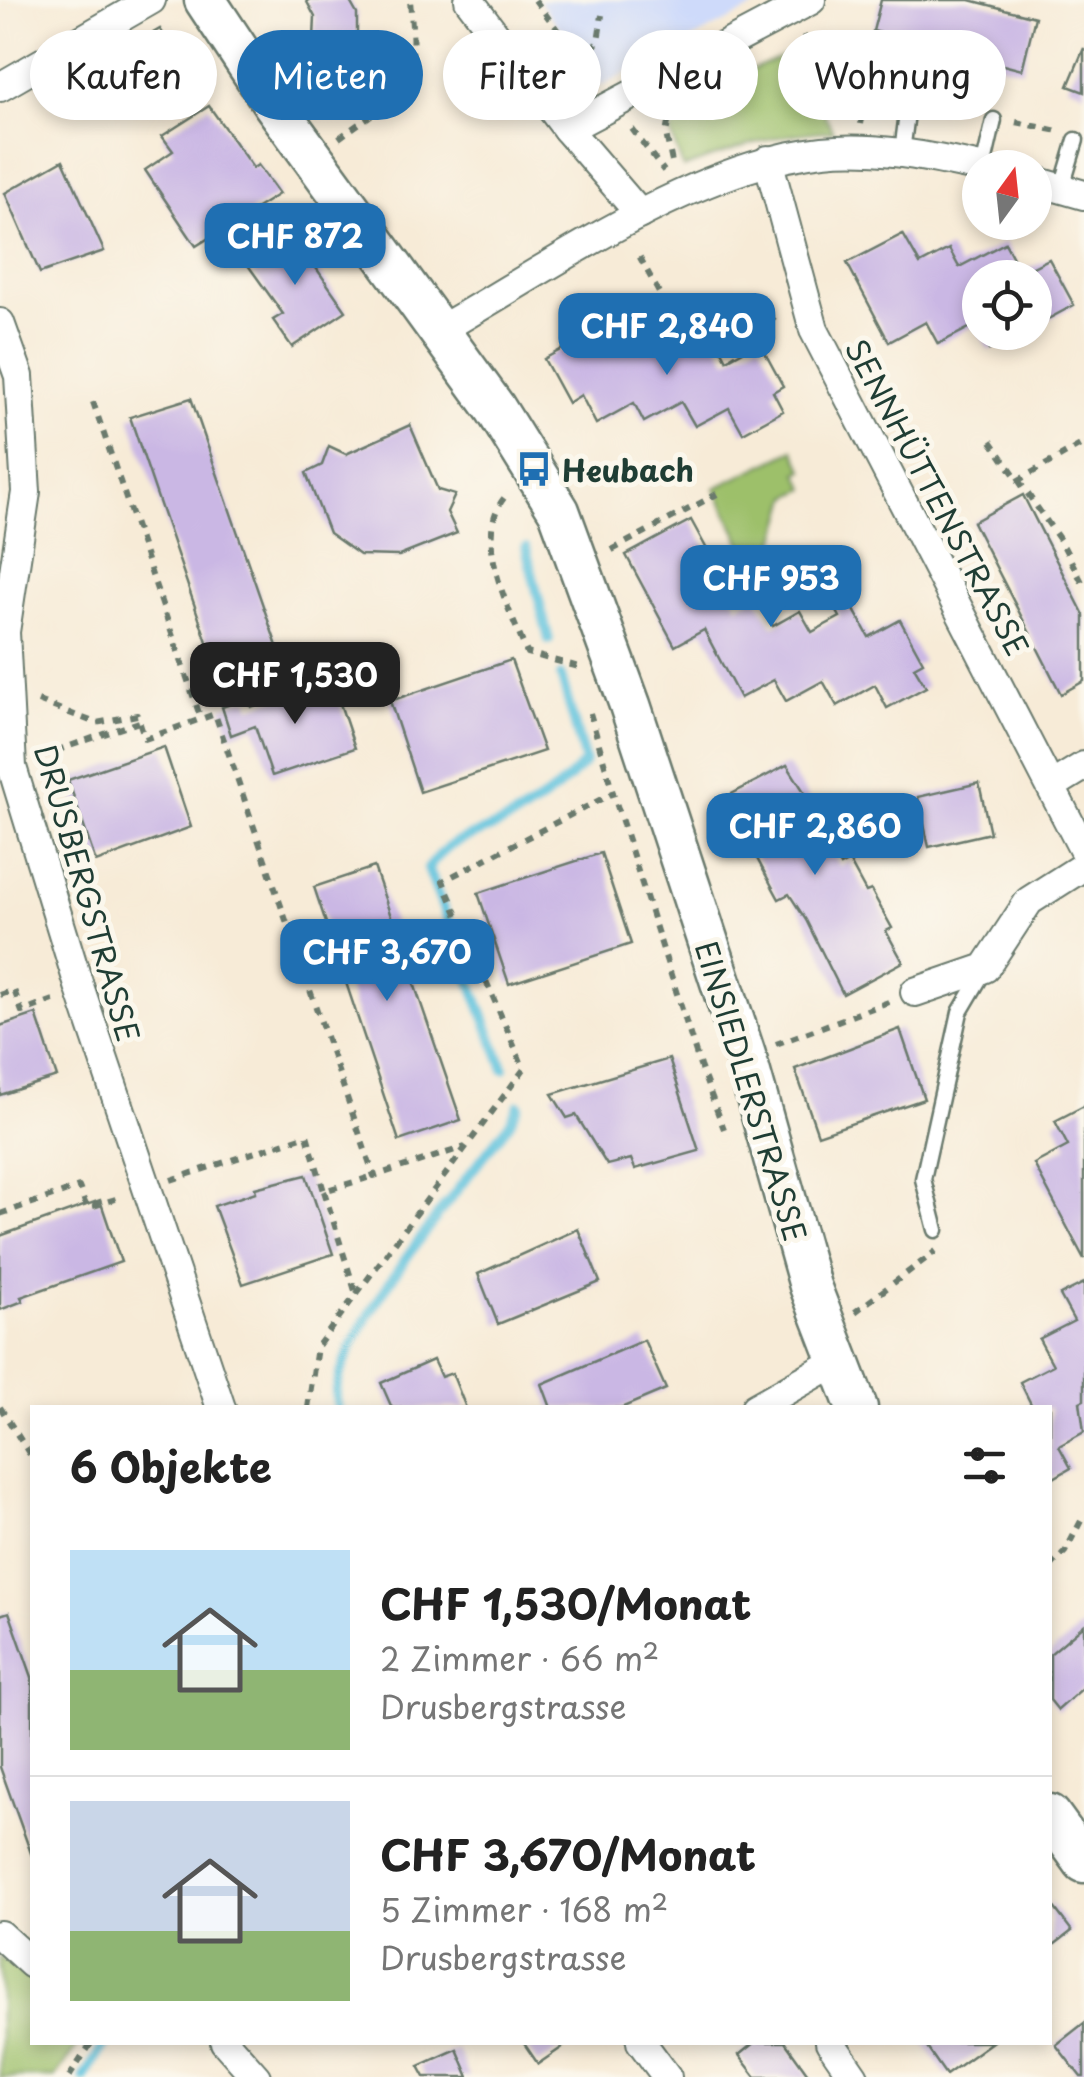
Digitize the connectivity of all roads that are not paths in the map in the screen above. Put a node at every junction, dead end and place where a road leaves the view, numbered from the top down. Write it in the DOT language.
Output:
graph roads {
  1 [pos="151,0"];
  2 [pos="205,0"];
  3 [pos="470,0"];
  4 [pos="804,5"];
  5 [pos="0,87"];
  6 [pos="903,120"];
  7 [pos="995,120"];
  8 [pos="567,129"];
  9 [pos="1076,138"];
  10 [pos="987,150"];
  11 [pos="902,152"];
  12 [pos="768,160"];
  13 [pos="962,164"];
  14 [pos="1060,188"];
  15 [pos="640,214"];
  16 [pos="0,323"];
  17 [pos="440,330"];
  18 [pos="1084,766"];
  19 [pos="1054,785"];
  20 [pos="1084,850"];
  21 [pos="1084,866"];
  22 [pos="985,968"];
  23 [pos="916,992"];
  24 [pos="936,1230"];
  25 [pos="841,1359"];
  26 [pos="220,1405"];
  27 [pos="761,1405"];
  28 [pos="856,1405"];
  29 [pos="1052,1818"];
  30 [pos="1084,1862"];
  31 [pos="0,1934"];
  32 [pos="30,1962"];
  33 [pos="228,2045"];
  34 [pos="643,2045"];
  35 [pos="832,2045"];
  36 [pos="256,2077"];
  37 [pos="667,2077"];
  38 [pos="854,2077"];
  1 -- 5 [label="street"];
  2 -- 17 [label="main road, EINSIEDLERSTRASSE"];
  3 -- 8 [label="street"];
  4 -- 8 [label="street"];
  6 -- 11 [label="lane"];
  7 -- 10 [label="lane"];
  8 -- 15 [label="street"];
  9 -- 14 [label="lane"];
  11 -- 12 [label="street"];
  11 -- 13 [label="street"];
  12 -- 15 [label="street"];
  12 -- 19 [label="street, SENNHÜTTENSTRASSE"];
  15 -- 17 [label="street"];
  16 -- 26 [label="street, DRUSBERGSTRASSE"];
  17 -- 25 [label="main road, EINSIEDLERSTRASSE"];
  18 -- 19 [label="street"];
  19 -- 20 [label="street, SENNHÜTTENSTRASSE"];
  21 -- 22 [label="street"];
  22 -- 23 [label="street"];
  22 -- 24 [label="lane"];
  25 -- 27 [label="street"];
  25 -- 28 [label="main road, EINSIEDLERSTRASSE"];
  29 -- 30 [label="main road"];
  31 -- 32 [label="street"];
  33 -- 36 [label="street"];
  34 -- 37 [label="street"];
  35 -- 38 [label="street"];
}
